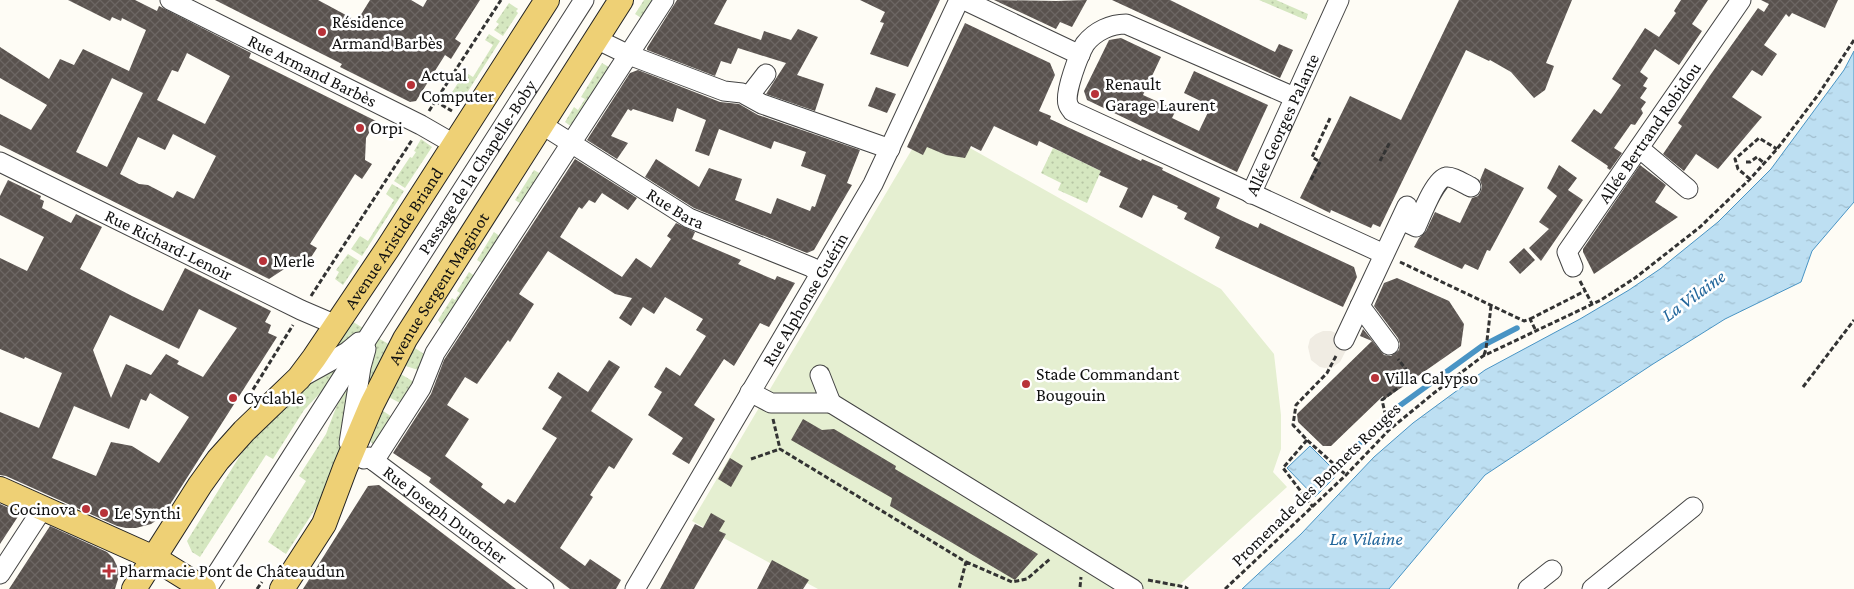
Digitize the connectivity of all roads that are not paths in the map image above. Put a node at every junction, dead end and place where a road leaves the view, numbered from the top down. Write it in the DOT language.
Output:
graph roads {
  1 [pos="170,0"];
  2 [pos="584,0"];
  3 [pos="621,0"];
  4 [pos="664,0"];
  5 [pos="959,0"];
  6 [pos="964,0"];
  7 [pos="1339,0"];
  8 [pos="1741,0"];
  9 [pos="543,2"];
  10 [pos="596,39"];
  11 [pos="1080,54"];
  12 [pos="629,55"];
  13 [pos="766,74"];
  14 [pos="749,96"];
  15 [pos="1294,97"];
  16 [pos="541,124"];
  17 [pos="572,143"];
  18 [pos="454,144"];
  19 [pos="1639,148"];
  20 [pos="890,149"];
  21 [pos="0,162"];
  22 [pos="1471,187"];
  23 [pos="1688,189"];
  24 [pos="1251,194"];
  25 [pos="1384,254"];
  26 [pos="1573,267"];
  27 [pos="820,273"];
  28 [pos="1360,306"];
  29 [pos="336,325"];
  30 [pos="370,333"];
  31 [pos="1344,340"];
  32 [pos="1389,345"];
  33 [pos="820,374"];
  34 [pos="299,378"];
  35 [pos="750,392"];
  36 [pos="831,403"];
  37 [pos="374,461"];
  38 [pos="345,468"];
  39 [pos="0,490"];
  40 [pos="1693,507"];
  41 [pos="42,508"];
  42 [pos="154,558"];
  43 [pos="1552,570"];
  44 [pos="0,574"];
  45 [pos="199,586"];
  46 [pos="134,589"];
  47 [pos="282,589"];
  48 [pos="544,589"];
  49 [pos="635,589"];
  50 [pos="1133,589"];
  51 [pos="1528,589"];
  52 [pos="1592,589"];
  1 -- 18 [label="street, Rue Armand Barbès"];
  2 -- 30 [label="street, Passage de la Chapelle-Boby"];
  3 -- 10 [label="main road, Avenue Sergent Maginot"];
  4 -- 12 [label="street, Avenue Sergent Maginot"];
  5 -- 20 [label="street, Rue Alphonse Guérin"];
  6 -- 11 [label="street"];
  7 -- 15 [label="street, Allée Georges Palante"];
  8 -- 19 [label="street, Allée Bertrand Robidou"];
  9 -- 18 [label="main road, Avenue Aristide Briand"];
  10 -- 12 [label="street"];
  10 -- 16 [label="main road, Avenue Sergent Maginot"];
  11 -- 15 [label="street"];
  11 -- 24 [label="street"];
  12 -- 14 [label="street"];
  12 -- 17 [label="street, Avenue Sergent Maginot"];
  13 -- 14 [label="street"];
  14 -- 20 [label="street"];
  15 -- 24 [label="street, Allée Georges Palante"];
  16 -- 17 [label="street, Rue Bara"];
  16 -- 38 [label="main road, Avenue Sergent Maginot"];
  17 -- 27 [label="street, Rue Bara"];
  17 -- 37 [label="street, Avenue Sergent Maginot"];
  18 -- 29 [label="main road, Avenue Aristide Briand"];
  19 -- 23 [label="street"];
  19 -- 26 [label="street, Allée Bertrand Robidou"];
  20 -- 27 [label="street, Rue Alphonse Guérin"];
  21 -- 29 [label="street, Rue Richard-Lenoir"];
  22 -- 25 [label="street"];
  24 -- 25 [label="street, Allée Georges Palante"];
  25 -- 28 [label="street"];
  27 -- 35 [label="street, Rue Alphonse Guérin"];
  28 -- 31 [label="street"];
  28 -- 32 [label="street"];
  29 -- 34 [label="main road, Avenue Aristide Briand"];
  30 -- 34 [label="street, Passage de la Chapelle-Boby"];
  30 -- 38 [label="street, Passage de la Chapelle-Boby"];
  30 -- 45 [label="street, Passage de la Chapelle-Boby"];
  33 -- 36 [label="street"];
  34 -- 42 [label="main road, Avenue Aristide Briand"];
  35 -- 36 [label="street"];
  35 -- 49 [label="street, Rue Alphonse Guérin"];
  36 -- 50 [label="street"];
  37 -- 38 [label="street, Rue Joseph Durocher"];
  37 -- 48 [label="street, Rue Joseph Durocher"];
  38 -- 47 [label="main road, Avenue Sergent Maginot"];
  39 -- 41 [label="main road"];
  40 -- 52 [label="street"];
  41 -- 42 [label="main road"];
  41 -- 44 [label="street"];
  42 -- 45 [label="main road"];
  42 -- 46 [label="main road, Avenue Aristide Briand"];
  43 -- 51 [label="street"];
}
